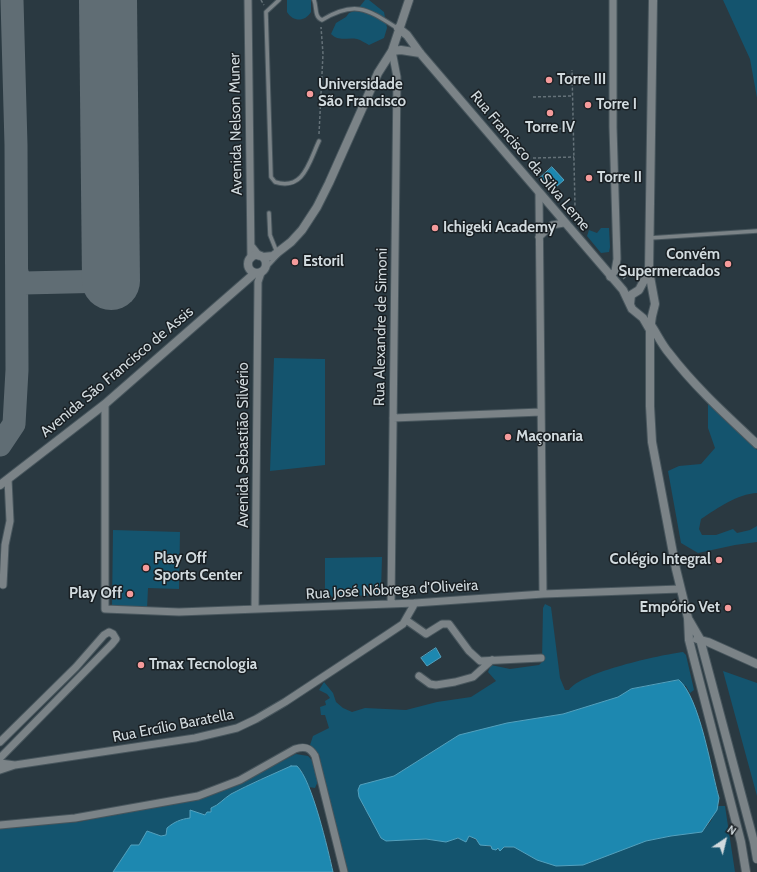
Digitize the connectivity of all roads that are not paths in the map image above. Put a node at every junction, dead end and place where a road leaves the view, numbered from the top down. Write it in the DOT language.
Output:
graph roads {
  1 [pos="248,0"];
  2 [pos="278,0"];
  3 [pos="314,0"];
  4 [pos="409,0"];
  5 [pos="613,0"];
  6 [pos="653,0"];
  7 [pos="398,28"];
  8 [pos="392,51"];
  9 [pos="420,53"];
  10 [pos="319,141"];
  11 [pos="539,194"];
  12 [pos="269,212"];
  13 [pos="564,223"];
  14 [pos="757,231"];
  15 [pos="538,237"];
  16 [pos="649,238"];
  17 [pos="252,247"];
  18 [pos="278,253"];
  19 [pos="261,256"];
  20 [pos="251,258"];
  21 [pos="648,271"];
  22 [pos="256,273"];
  23 [pos="610,276"];
  24 [pos="619,286"];
  25 [pos="638,290"];
  26 [pos="653,294"];
  27 [pos="630,304"];
  28 [pos="653,310"];
  29 [pos="640,315"];
  30 [pos="650,328"];
  31 [pos="667,351"];
  32 [pos="651,357"];
  33 [pos="104,404"];
  34 [pos="541,412"];
  35 [pos="393,418"];
  36 [pos="757,444"];
  37 [pos="8,479"];
  38 [pos="0,485"];
  39 [pos="3,585"];
  40 [pos="680,589"];
  41 [pos="543,594"];
  42 [pos="415,603"];
  43 [pos="391,604"];
  44 [pos="255,609"];
  45 [pos="688,618"];
  46 [pos="406,620"];
  47 [pos="700,639"];
  48 [pos="690,640"];
  49 [pos="541,658"];
  50 [pos="492,660"];
  51 [pos="757,664"];
  52 [pos="419,676"];
  53 [pos="0,742"];
  54 [pos="0,758"];
  55 [pos="0,763"];
  56 [pos="14,766"];
  57 [pos="0,770"];
  58 [pos="0,825"];
  59 [pos="757,860"];
  60 [pos="344,872"];
  61 [pos="746,872"];
  1 -- 17 [label="street, Avenida Nelson Muner"];
  2 -- 10 [label="lane"];
  3 -- 7 [label="lane"];
  4 -- 7 [label="street"];
  5 -- 23 [label="street"];
  6 -- 16 [label="street"];
  7 -- 8 [label="street"];
  7 -- 9 [label="street, Rua Francisco da Silva Leme"];
  8 -- 9 [label="street"];
  8 -- 18 [label="street"];
  8 -- 35 [label="street, Rua Alexandre de Simoni"];
  9 -- 11 [label="street, Rua Francisco da Silva Leme"];
  11 -- 13 [label="street, Rua Francisco da Silva Leme"];
  11 -- 15 [label="street"];
  12 -- 18 [label="lane"];
  13 -- 15 [label="street"];
  13 -- 23 [label="street, Rua Francisco da Silva Leme"];
  14 -- 16 [label="lane"];
  15 -- 34 [label="street"];
  16 -- 21 [label="street"];
  17 -- 19 [label="street"];
  17 -- 20 [label="street, Avenida Nelson Muner"];
  18 -- 19 [label="street"];
  18 -- 22 [label="lane"];
  19 -- 20 [label="street"];
  19 -- 22 [label="street"];
  20 -- 22 [label="street"];
  21 -- 25 [label="street"];
  21 -- 26 [label="street"];
  22 -- 33 [label="street, Avenida São Francisco de Assis"];
  22 -- 44 [label="street, Avenida Sebastião Silvério"];
  23 -- 24 [label="street, Rua Francisco da Silva Leme"];
  24 -- 25 [label="street"];
  24 -- 27 [label="street, Rua Francisco da Silva Leme"];
  25 -- 26 [label="street"];
  25 -- 27 [label="street"];
  26 -- 28 [label="street"];
  27 -- 29 [label="street"];
  28 -- 29 [label="street"];
  28 -- 30 [label="street"];
  29 -- 30 [label="street"];
  30 -- 31 [label="street"];
  30 -- 32 [label="street"];
  31 -- 32 [label="street"];
  31 -- 36 [label="street"];
  32 -- 40 [label="street"];
  33 -- 37 [label="street, Avenida São Francisco de Assis"];
  33 -- 44 [label="street, Rua José Nóbrega d'Oliveira"];
  34 -- 35 [label="street"];
  34 -- 41 [label="street"];
  35 -- 43 [label="street, Rua Alexandre de Simoni"];
  37 -- 38 [label="street, Avenida São Francisco de Assis"];
  37 -- 39 [label="street"];
  40 -- 41 [label="street, Rua José Nóbrega d'Oliveira"];
  40 -- 45 [label="street"];
  41 -- 42 [label="street, Rua José Nóbrega d'Oliveira"];
  42 -- 43 [label="street, Rua José Nóbrega d'Oliveira"];
  42 -- 46 [label="street, Rua Ercílio Baratella"];
  43 -- 44 [label="street, Rua José Nóbrega d'Oliveira"];
  45 -- 47 [label="street"];
  45 -- 48 [label="street"];
  46 -- 50 [label="street"];
  46 -- 56 [label="street, Rua Ercílio Baratella"];
  47 -- 48 [label="street"];
  47 -- 51 [label="street"];
  47 -- 59 [label="street"];
  48 -- 61 [label="street"];
  49 -- 50 [label="street"];
  50 -- 52 [label="street"];
  53 -- 54 [label="street"];
  55 -- 56 [label="street"];
  56 -- 57 [label="street"];
  58 -- 60 [label="street"];
}
